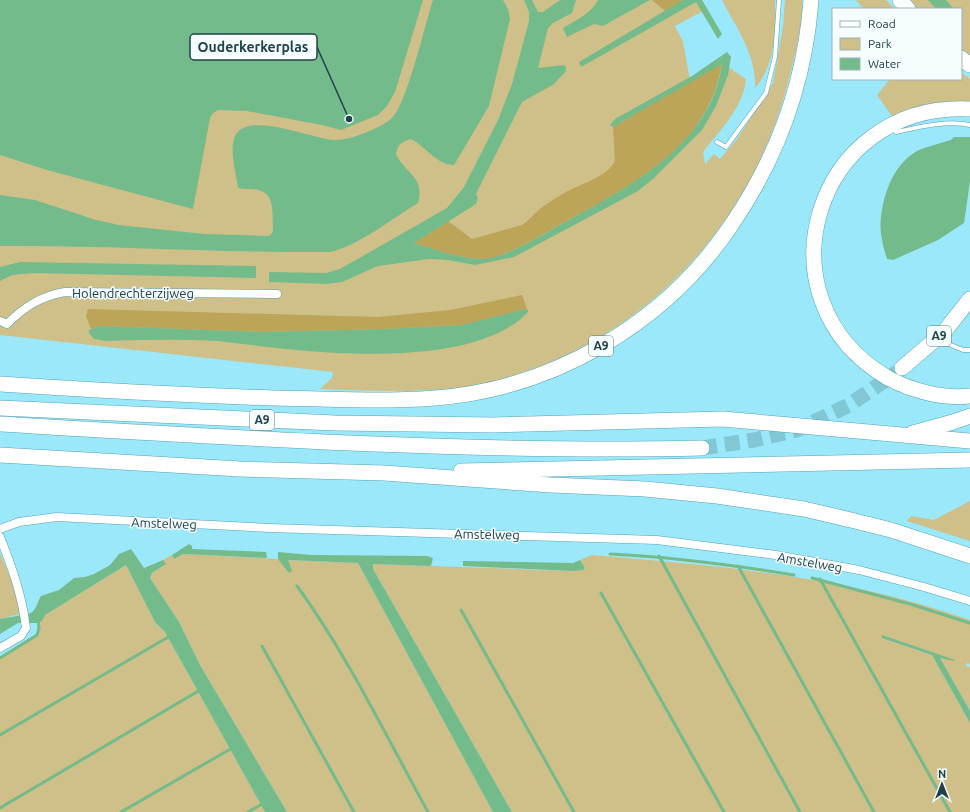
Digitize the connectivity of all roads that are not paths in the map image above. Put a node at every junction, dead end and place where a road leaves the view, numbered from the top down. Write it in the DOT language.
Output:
graph roads {
  1 [pos="779,0"];
  2 [pos="811,0"];
  3 [pos="900,0"];
  4 [pos="907,8"];
  5 [pos="962,59"];
  6 [pos="970,66"];
  7 [pos="970,109"];
  8 [pos="970,126"];
  9 [pos="870,137"];
  10 [pos="717,142"];
  11 [pos="277,294"];
  12 [pos="970,299"];
  13 [pos="0,321"];
  14 [pos="937,338"];
  15 [pos="970,350"];
  16 [pos="902,368"];
  17 [pos="0,384"];
  18 [pos="970,396"];
  19 [pos="0,408"];
  20 [pos="970,416"];
  21 [pos="0,424"];
  22 [pos="901,435"];
  23 [pos="970,441"];
  24 [pos="702,448"];
  25 [pos="0,455"];
  26 [pos="970,460"];
  27 [pos="384,473"];
  28 [pos="0,529"];
  29 [pos="0,537"];
  30 [pos="970,556"];
  31 [pos="970,601"];
  32 [pos="0,648"];
  1 -- 10 [label="lane"];
  2 -- 17 [label="highway, A9"];
  3 -- 4 [label="highway"];
  5 -- 6 [label="highway"];
  7 -- 9 [label="highway"];
  8 -- 9 [label="lane"];
  9 -- 18 [label="highway"];
  11 -- 13 [label="street, Holendrechterzijweg"];
  12 -- 14 [label="highway, A9"];
  14 -- 15 [label="lane"];
  14 -- 16 [label="highway, A9"];
  19 -- 22 [label="highway, A9"];
  20 -- 22 [label="highway, A9"];
  21 -- 24 [label="highway, A9"];
  22 -- 23 [label="highway, A9"];
  25 -- 27 [label="highway"];
  26 -- 27 [label="highway"];
  27 -- 30 [label="highway"];
  28 -- 31 [label="street, Amstelweg"];
  29 -- 32 [label="street"];
}
